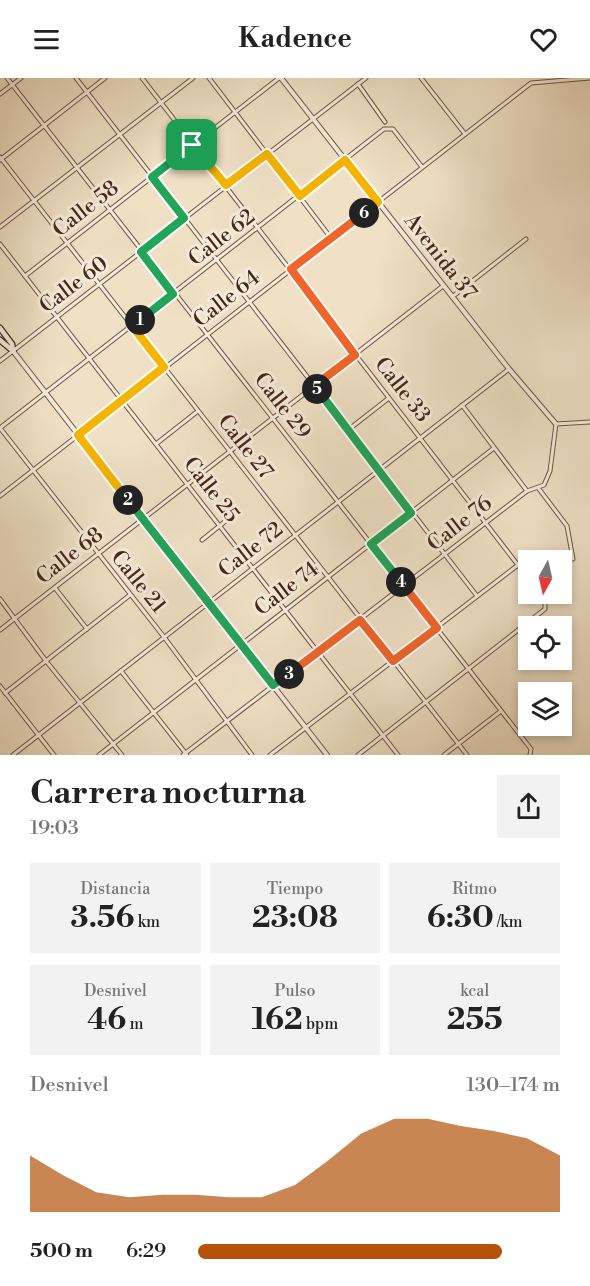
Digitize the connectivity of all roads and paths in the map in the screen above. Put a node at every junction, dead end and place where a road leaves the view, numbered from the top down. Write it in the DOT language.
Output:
graph roads {
  1 [pos="7,78"];
  2 [pos="21,78"];
  3 [pos="76,78"];
  4 [pos="105,78"];
  5 [pos="142,78"];
  6 [pos="193,78"];
  7 [pos="209,78"];
  8 [pos="280,78"];
  9 [pos="366,78"];
  10 [pos="421,78"];
  11 [pos="531,78"];
  12 [pos="590,78"];
  13 [pos="531,83"];
  14 [pos="358,84"];
  15 [pos="12,85"];
  16 [pos="87,92"];
  17 [pos="0,94"];
  18 [pos="161,103"];
  19 [pos="236,112"];
  20 [pos="312,118"];
  21 [pos="385,122"];
  22 [pos="44,126"];
  23 [pos="465,134"];
  24 [pos="118,136"];
  25 [pos="192,145"];
  26 [pos="267,154"];
  27 [pos="0,158"];
  28 [pos="345,160"];
  29 [pos="422,167"];
  30 [pos="76,168"];
  31 [pos="152,177"];
  32 [pos="226,185"];
  33 [pos="300,196"];
  34 [pos="34,200"];
  35 [pos="378,202"];
  36 [pos="108,211"];
  37 [pos="184,218"];
  38 [pos="0,227"];
  39 [pos="259,228"];
  40 [pos="331,238"];
  41 [pos="525,239"];
  42 [pos="67,243"];
  43 [pos="0,244"];
  44 [pos="141,252"];
  45 [pos="217,260"];
  46 [pos="291,269"];
  47 [pos="25,276"];
  48 [pos="99,285"];
  49 [pos="443,286"];
  50 [pos="173,294"];
  51 [pos="452,297"];
  52 [pos="249,302"];
  53 [pos="57,316"];
  54 [pos="132,326"];
  55 [pos="0,328"];
  56 [pos="206,335"];
  57 [pos="0,340"];
  58 [pos="13,351"];
  59 [pos="355,355"];
  60 [pos="90,359"];
  61 [pos="0,361"];
  62 [pos="164,367"];
  63 [pos="509,369"];
  64 [pos="314,386"];
  65 [pos="45,393"];
  66 [pos="389,397"];
  67 [pos="122,400"];
  68 [pos="462,405"];
  69 [pos="198,411"];
  70 [pos="273,419"];
  71 [pos="590,422"];
  72 [pos="556,424"];
  73 [pos="0,428"];
  74 [pos="348,430"];
  75 [pos="78,435"];
  76 [pos="421,437"];
  77 [pos="156,444"];
  78 [pos="494,448"];
  79 [pos="230,453"];
  80 [pos="378,470"];
  81 [pos="33,471"];
  82 [pos="453,480"];
  83 [pos="188,484"];
  84 [pos="539,489"];
  85 [pos="527,491"];
  86 [pos="0,496"];
  87 [pos="338,501"];
  88 [pos="238,511"];
  89 [pos="411,513"];
  90 [pos="143,518"];
  91 [pos="485,524"];
  92 [pos="220,526"];
  93 [pos="294,535"];
  94 [pos="202,540"];
  95 [pos="371,544"];
  96 [pos="97,554"];
  97 [pos="445,555"];
  98 [pos="573,559"];
  99 [pos="518,565"];
  100 [pos="252,567"];
  101 [pos="327,578"];
  102 [pos="404,586"];
  103 [pos="54,587"];
  104 [pos="130,595"];
  105 [pos="477,596"];
  106 [pos="0,599"];
  107 [pos="208,603"];
  108 [pos="545,604"];
  109 [pos="285,609"];
  110 [pos="15,618"];
  111 [pos="360,620"];
  112 [pos="437,628"];
  113 [pos="87,629"];
  114 [pos="0,630"];
  115 [pos="164,637"];
  116 [pos="240,644"];
  117 [pos="318,652"];
  118 [pos="393,661"];
  119 [pos="46,662"];
  120 [pos="469,669"];
  121 [pos="121,671"];
  122 [pos="196,679"];
  123 [pos="273,685"];
  124 [pos="0,686"];
  125 [pos="5,693"];
  126 [pos="350,693"];
  127 [pos="80,702"];
  128 [pos="426,703"];
  129 [pos="501,711"];
  130 [pos="154,712"];
  131 [pos="227,720"];
  132 [pos="305,727"];
  133 [pos="38,735"];
  134 [pos="383,736"];
  135 [pos="113,744"];
  136 [pos="459,744"];
  137 [pos="185,754"];
  138 [pos="531,754"];
  139 [pos="13,755"];
  140 [pos="54,755"];
  141 [pos="99,755"];
  142 [pos="122,755"];
  143 [pos="252,755"];
  144 [pos="270,755"];
  145 [pos="327,755"];
  146 [pos="358,755"];
  147 [pos="398,755"];
  148 [pos="444,755"];
  149 [pos="467,755"];
  1 -- 15 [label="street, Calle 29"];
  2 -- 15 [label="street"];
  3 -- 16 [label="street"];
  4 -- 16 [label="street"];
  5 -- 18 [label="street, Calle 33"];
  6 -- 18 [label="street"];
  7 -- 19 [label="street"];
  8 -- 19 [label="street, Calle 58"];
  8 -- 20 [label="street, Avenida 37"];
  9 -- 14 [label="street, Calle 60"];
  10 -- 23 [label="street"];
  11 -- 13 [label="street"];
  12 -- 13 [label="street"];
  13 -- 23 [label="street, Calle 64"];
  14 -- 20 [label="street, Calle 60"];
  14 -- 21 [label="street"];
  15 -- 17 [label="street"];
  15 -- 22 [label="street, Calle 29"];
  16 -- 22 [label="street"];
  16 -- 24 [label="street"];
  18 -- 24 [label="street"];
  18 -- 25 [label="street, Calle 33"];
  19 -- 25 [label="street, Calle 58"];
  19 -- 26 [label="street"];
  20 -- 26 [label="street, Calle 60"];
  20 -- 28 [label="street, Avenida 37"];
  22 -- 27 [label="street"];
  22 -- 30 [label="street, Calle 29"];
  23 -- 29 [label="street, Calle 64"];
  24 -- 30 [label="street"];
  24 -- 31 [label="street"];
  25 -- 31 [label="street, Calle 58"];
  25 -- 32 [label="street, Calle 33"];
  26 -- 32 [label="street, Calle 60"];
  26 -- 33 [label="street"];
  27 -- 34 [label="street, Calle 27"];
  28 -- 29 [label="street, Calle 62"];
  28 -- 33 [label="street, Calle 62"];
  28 -- 35 [label="street, Avenida 37"];
  29 -- 35 [label="street, Calle 64"];
  30 -- 34 [label="street"];
  30 -- 36 [label="street, Calle 29"];
  31 -- 36 [label="street, Calle 58"];
  31 -- 37 [label="street"];
  32 -- 37 [label="street, Calle 60"];
  32 -- 39 [label="street, Calle 33"];
  33 -- 39 [label="street, Calle 62"];
  33 -- 40 [label="street"];
  34 -- 38 [label="street"];
  34 -- 42 [label="street, Calle 27"];
  35 -- 40 [label="street, Calle 64"];
  35 -- 49 [label="street, Avenida 37"];
  36 -- 42 [label="street, Calle 58"];
  36 -- 44 [label="street, Calle 29"];
  37 -- 44 [label="street, Calle 60"];
  37 -- 45 [label="street"];
  39 -- 45 [label="street, Calle 62"];
  39 -- 46 [label="street, Calle 33"];
  40 -- 46 [label="street, Calle 64"];
  41 -- 51 [label="street"];
  42 -- 47 [label="street, Calle 58"];
  42 -- 48 [label="street, Calle 27"];
  43 -- 47 [label="street, Calle 25"];
  44 -- 48 [label="street, Calle 60"];
  44 -- 50 [label="street, Calle 29"];
  45 -- 50 [label="street, Calle 62"];
  45 -- 52 [label="street"];
  46 -- 52 [label="street, Calle 64"];
  46 -- 59 [label="street, Calle 33"];
  47 -- 53 [label="street, Calle 25"];
  48 -- 53 [label="street, Calle 60"];
  48 -- 54 [label="street, Calle 27"];
  49 -- 51 [label="street, Avenida 37"];
  49 -- 59 [label="street, Calle 68"];
  50 -- 54 [label="street, Calle 62"];
  50 -- 56 [label="street, Calle 29"];
  51 -- 63 [label="street, Avenida 37"];
  52 -- 56 [label="street, Calle 64"];
  52 -- 64 [label="street"];
  53 -- 58 [label="street, Calle 60"];
  53 -- 60 [label="street, Calle 25"];
  54 -- 60 [label="street, Calle 62"];
  54 -- 62 [label="street, Calle 27"];
  55 -- 58 [label="main road"];
  56 -- 62 [label="street, Calle 64"];
  56 -- 70 [label="street, Calle 29"];
  57 -- 58 [label="main road"];
  58 -- 61 [label="street, Calle 60"];
  58 -- 65 [label="street"];
  59 -- 64 [label="street, Calle 68"];
  59 -- 66 [label="street, Calle 33"];
  60 -- 65 [label="street, Calle 62"];
  60 -- 67 [label="street, Calle 25"];
  62 -- 67 [label="street, Calle 64"];
  62 -- 69 [label="street, Calle 27"];
  63 -- 68 [label="street, Calle 72"];
  63 -- 72 [label="street, Avenida 37"];
  64 -- 70 [label="street, Calle 68"];
  64 -- 74 [label="street"];
  65 -- 73 [label="street, Calle 62"];
  65 -- 75 [label="street"];
  66 -- 74 [label="street"];
  66 -- 76 [label="street, Calle 33"];
  67 -- 75 [label="street, Calle 64"];
  67 -- 77 [label="street, Calle 25"];
  68 -- 76 [label="street, Calle 72"];
  68 -- 78 [label="street"];
  69 -- 77 [label="street"];
  69 -- 79 [label="street, Calle 27"];
  70 -- 79 [label="street, Calle 68"];
  70 -- 87 [label="street, Calle 29"];
  71 -- 72 [label="street"];
  72 -- 84 [label="street"];
  73 -- 81 [label="street, Calle 21"];
  74 -- 80 [label="street"];
  75 -- 81 [label="street, Calle 64"];
  75 -- 90 [label="street"];
  76 -- 80 [label="street, Calle 72"];
  76 -- 82 [label="street, Calle 33"];
  77 -- 83 [label="street, Calle 25"];
  78 -- 82 [label="street, Calle 74"];
  78 -- 85 [label="street"];
  79 -- 83 [label="street, Calle 68"];
  79 -- 93 [label="street, Calle 27"];
  80 -- 87 [label="street, Calle 72"];
  80 -- 89 [label="street"];
  81 -- 86 [label="street, Calle 64"];
  81 -- 96 [label="street, Calle 21"];
  82 -- 89 [label="street, Calle 74"];
  82 -- 91 [label="street, Calle 33"];
  83 -- 90 [label="street, Calle 68"];
  83 -- 92 [label="street, Calle 25"];
  84 -- 85 [label="street"];
  84 -- 98 [label="street"];
  85 -- 91 [label="street, Calle 76"];
  87 -- 93 [label="street, Calle 72"];
  87 -- 95 [label="street, Calle 29"];
  88 -- 92 [label="street"];
  89 -- 95 [label="street, Calle 74"];
  89 -- 97 [label="street"];
  90 -- 96 [label="street, Calle 68"];
  90 -- 107 [label="street"];
  91 -- 97 [label="street, Calle 76"];
  91 -- 99 [label="street, Calle 33"];
  92 -- 94 [label="street"];
  92 -- 100 [label="street, Calle 25"];
  93 -- 100 [label="street, Calle 72"];
  93 -- 101 [label="street, Calle 27"];
  95 -- 101 [label="street, Calle 74"];
  95 -- 102 [label="street, Calle 29"];
  96 -- 103 [label="street, Calle 68"];
  96 -- 104 [label="street, Calle 21"];
  97 -- 102 [label="street, Calle 76"];
  97 -- 105 [label="street"];
  99 -- 105 [label="street"];
  100 -- 107 [label="street, Calle 72"];
  100 -- 109 [label="street, Calle 25"];
  101 -- 109 [label="street, Calle 74"];
  101 -- 111 [label="street, Calle 27"];
  102 -- 111 [label="street, Calle 76"];
  102 -- 112 [label="street, Calle 29"];
  103 -- 110 [label="street, Calle 68"];
  103 -- 113 [label="street"];
  104 -- 113 [label="street"];
  104 -- 115 [label="street, Calle 21"];
  105 -- 112 [label="street"];
  106 -- 110 [label="street"];
  107 -- 115 [label="street, Calle 72"];
  107 -- 116 [label="street"];
  108 -- 120 [label="street"];
  109 -- 116 [label="street, Calle 74"];
  109 -- 117 [label="street, Calle 25"];
  110 -- 114 [label="street, Calle 68"];
  110 -- 119 [label="street"];
  111 -- 117 [label="street, Calle 76"];
  111 -- 118 [label="street, Calle 27"];
  112 -- 118 [label="street"];
  112 -- 120 [label="street, Calle 29"];
  113 -- 119 [label="street"];
  115 -- 121 [label="street, Calle 72"];
  115 -- 122 [label="street, Calle 21"];
  116 -- 122 [label="street, Calle 74"];
  116 -- 123 [label="street"];
  117 -- 123 [label="street, Calle 76"];
  117 -- 126 [label="street, Calle 25"];
  118 -- 126 [label="street"];
  118 -- 128 [label="street, Calle 27"];
  119 -- 125 [label="street"];
  119 -- 127 [label="street"];
  120 -- 128 [label="street"];
  120 -- 129 [label="street, Calle 29"];
  121 -- 127 [label="street, Calle 72"];
  121 -- 130 [label="street"];
  122 -- 130 [label="street, Calle 74"];
  122 -- 131 [label="street, Calle 21"];
  123 -- 131 [label="street, Calle 76"];
  123 -- 132 [label="street"];
  124 -- 125 [label="street"];
  125 -- 133 [label="street"];
  126 -- 132 [label="street"];
  126 -- 134 [label="street, Calle 25"];
  127 -- 133 [label="street, Calle 72"];
  127 -- 135 [label="street"];
  128 -- 134 [label="street"];
  128 -- 136 [label="street, Calle 27"];
  129 -- 136 [label="street"];
  129 -- 138 [label="street, Calle 29"];
  130 -- 135 [label="street, Calle 74"];
  130 -- 137 [label="street"];
  131 -- 137 [label="street, Calle 76"];
  131 -- 143 [label="street, Calle 21"];
  132 -- 144 [label="street"];
  132 -- 145 [label="street"];
  133 -- 139 [label="street, Calle 72"];
  133 -- 140 [label="street"];
  134 -- 146 [label="street"];
  134 -- 147 [label="street, Calle 25"];
  135 -- 141 [label="street, Calle 74"];
  135 -- 142 [label="street"];
  136 -- 148 [label="street"];
  136 -- 149 [label="street, Calle 27"];
}
